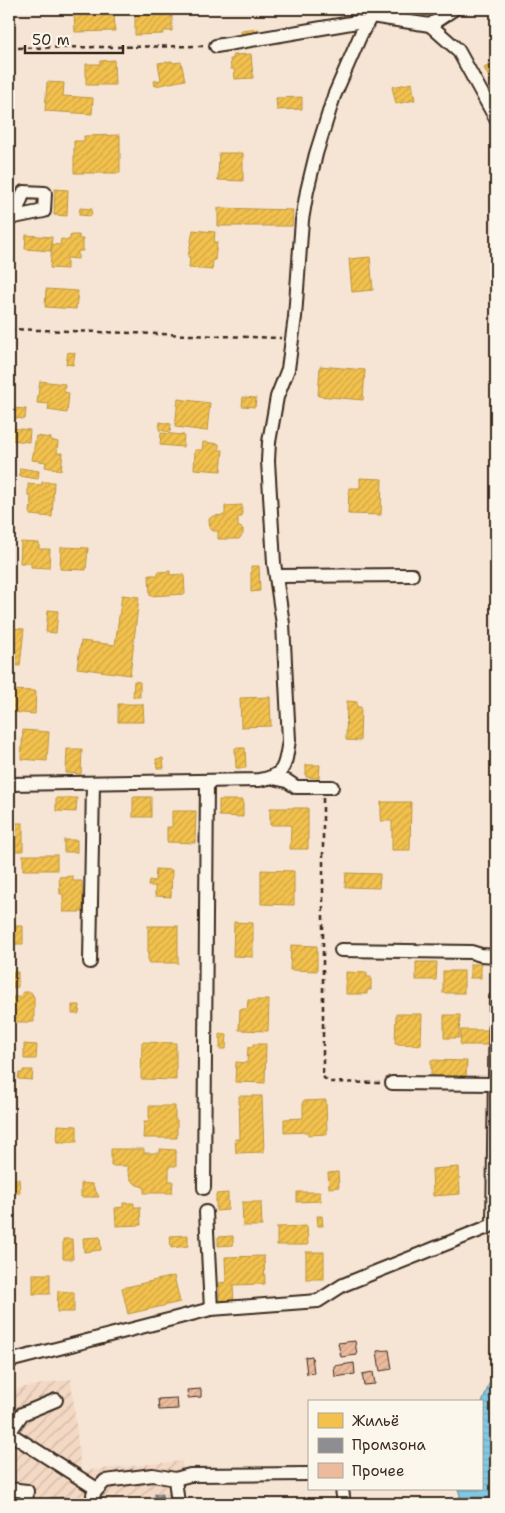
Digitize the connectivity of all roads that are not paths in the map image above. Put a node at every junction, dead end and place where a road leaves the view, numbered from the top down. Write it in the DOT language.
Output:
graph roads {
  1 [pos="454,9"];
  2 [pos="369,16"];
  3 [pos="430,25"];
  4 [pos="216,46"];
  5 [pos="496,119"];
  6 [pos="412,575"];
  7 [pos="276,576"];
  8 [pos="273,778"];
  9 [pos="207,781"];
  10 [pos="93,783"];
  11 [pos="9,784"];
  12 [pos="332,787"];
  13 [pos="341,950"];
  14 [pos="496,956"];
  15 [pos="90,962"];
  16 [pos="496,998"];
  17 [pos="392,1083"];
  18 [pos="494,1084"];
  19 [pos="204,1188"];
  20 [pos="206,1212"];
  21 [pos="495,1225"];
  22 [pos="211,1310"];
  23 [pos="9,1361"];
  24 [pos="56,1400"];
  25 [pos="9,1433"];
  26 [pos="308,1474"];
  27 [pos="175,1479"];
  28 [pos="9,1489"];
  29 [pos="97,1489"];
  30 [pos="342,1490"];
  31 [pos="26,1504"];
  32 [pos="94,1504"];
  33 [pos="178,1504"];
  34 [pos="344,1504"];
  1 -- 3 [label="street"];
  2 -- 3 [label="street"];
  2 -- 4 [label="street"];
  2 -- 7 [label="street"];
  3 -- 5 [label="street"];
  6 -- 7 [label="street"];
  7 -- 8 [label="street"];
  8 -- 9 [label="street"];
  8 -- 12 [label="street"];
  9 -- 10 [label="street"];
  9 -- 19 [label="street"];
  10 -- 11 [label="street"];
  10 -- 15 [label="street"];
  13 -- 14 [label="street"];
  16 -- 18 [label="street"];
  17 -- 18 [label="street"];
  18 -- 21 [label="street"];
  20 -- 22 [label="street"];
  21 -- 22 [label="street"];
  22 -- 23 [label="street"];
  24 -- 25 [label="street"];
  25 -- 29 [label="street"];
  26 -- 27 [label="street"];
  27 -- 29 [label="street"];
  27 -- 33 [label="street"];
  28 -- 31 [label="street"];
  29 -- 32 [label="street"];
  30 -- 34 [label="street"];
}
